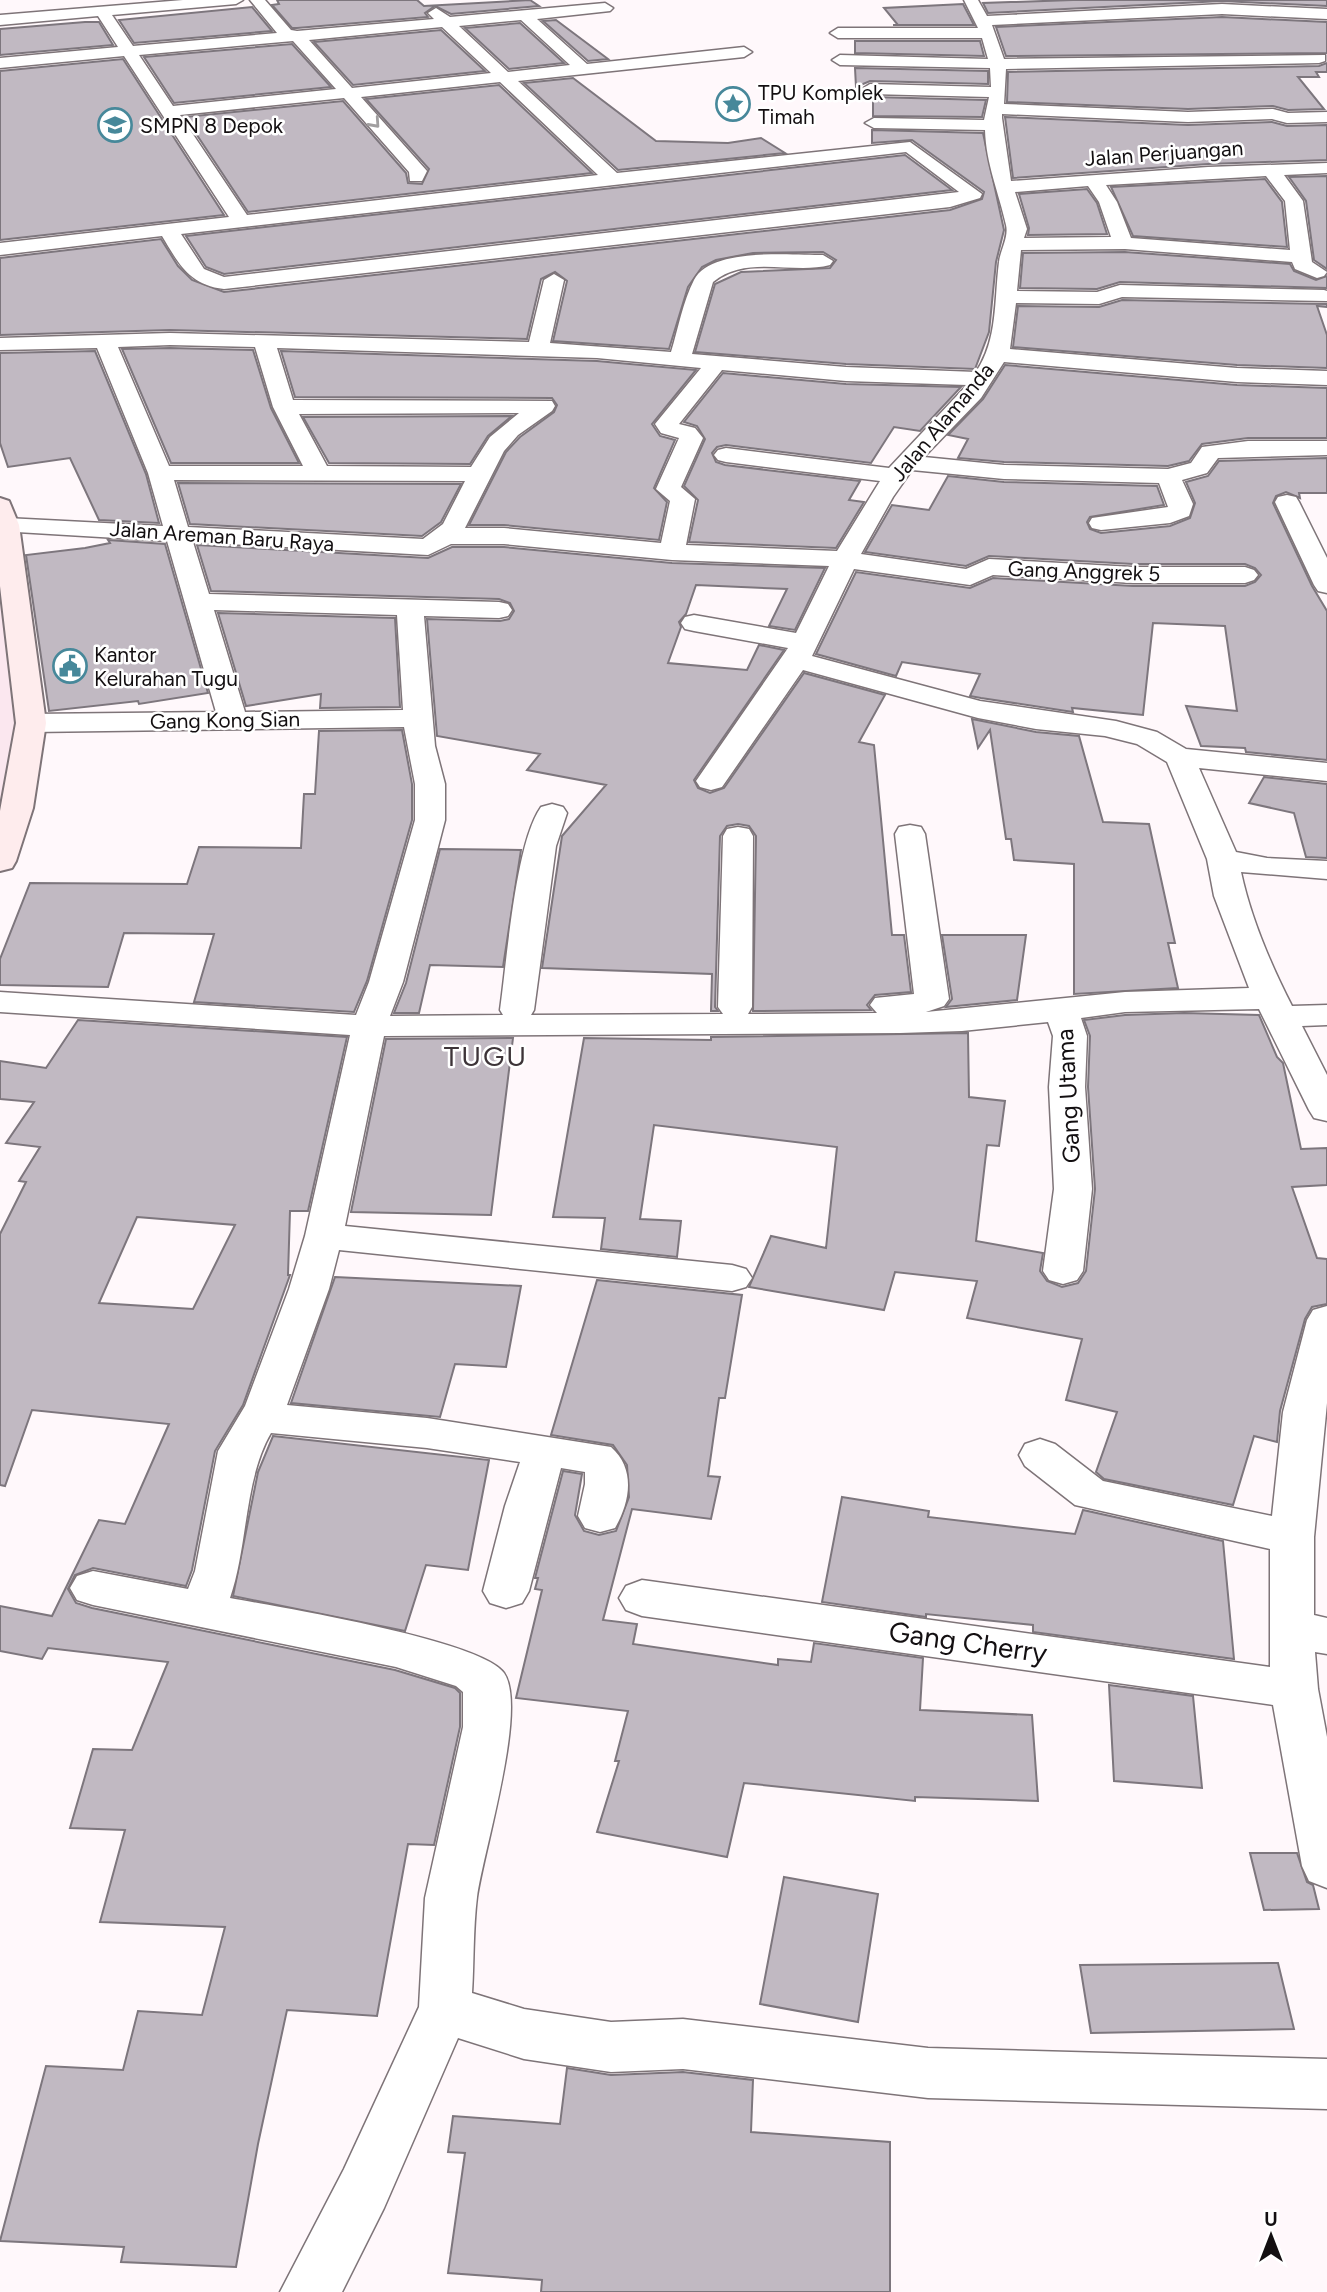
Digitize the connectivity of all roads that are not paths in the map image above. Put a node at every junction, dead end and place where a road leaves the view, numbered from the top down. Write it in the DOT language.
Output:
graph roads {
  1 [pos="236,0"];
  2 [pos="257,0"];
  3 [pos="971,0"];
  4 [pos="452,2"];
  5 [pos="605,8"];
  6 [pos="102,11"];
  7 [pos="1327,14"];
  8 [pos="298,16"];
  9 [pos="525,16"];
  10 [pos="272,18"];
  11 [pos="0,20"];
  12 [pos="445,23"];
  13 [pos="838,33"];
  14 [pos="991,34"];
  15 [pos="287,35"];
  16 [pos="130,50"];
  17 [pos="744,51"];
  18 [pos="1319,58"];
  19 [pos="840,60"];
  20 [pos="0,63"];
  21 [pos="998,64"];
  22 [pos="583,69"];
  23 [pos="505,78"];
  24 [pos="870,89"];
  25 [pos="348,93"];
  26 [pos="328,95"];
  27 [pos="1262,97"];
  28 [pos="1000,100"];
  29 [pos="171,111"];
  30 [pos="1281,114"];
  31 [pos="1188,117"];
  32 [pos="1327,117"];
  33 [pos="874,123"];
  34 [pos="1327,168"];
  35 [pos="1271,170"];
  36 [pos="1194,173"];
  37 [pos="416,177"];
  38 [pos="613,179"];
  39 [pos="1093,180"];
  40 [pos="1004,187"];
  41 [pos="477,197"];
  42 [pos="441,201"];
  43 [pos="495,214"];
  44 [pos="243,223"];
  45 [pos="169,231"];
  46 [pos="513,231"];
  47 [pos="1123,243"];
  48 [pos="1015,244"];
  49 [pos="0,249"];
  50 [pos="530,249"];
  51 [pos="1301,257"];
  52 [pos="823,261"];
  53 [pos="1322,274"];
  54 [pos="554,280"];
  55 [pos="1006,297"];
  56 [pos="1325,302"];
  57 [pos="105,341"];
  58 [pos="264,341"];
  59 [pos="0,344"];
  60 [pos="538,349"];
  61 [pos="998,355"];
  62 [pos="680,358"];
  63 [pos="717,362"];
  64 [pos="1327,378"];
  65 [pos="980,379"];
  66 [pos="284,407"];
  67 [pos="1327,448"];
  68 [pos="726,455"];
  69 [pos="901,469"];
  70 [pos="318,472"];
  71 [pos="160,473"];
  72 [pos="479,474"];
  73 [pos="1168,476"];
  74 [pos="1287,502"];
  75 [pos="3,516"];
  76 [pos="1101,523"];
  77 [pos="176,533"];
  78 [pos="441,540"];
  79 [pos="672,552"];
  80 [pos="846,559"];
  81 [pos="1245,575"];
  82 [pos="1327,585"];
  83 [pos="198,602"];
  84 [pos="410,607"];
  85 [pos="499,610"];
  86 [pos="694,623"];
  87 [pos="798,656"];
  88 [pos="418,718"];
  89 [pos="233,720"];
  90 [pos="32,723"];
  91 [pos="1179,757"];
  92 [pos="1327,772"];
  93 [pos="710,781"];
  94 [pos="552,813"];
  95 [pos="910,834"];
  96 [pos="738,836"];
  97 [pos="1223,859"];
  98 [pos="0,861"];
  99 [pos="1327,870"];
  100 [pos="0,1002"];
  101 [pos="736,1007"];
  102 [pos="1279,1008"];
  103 [pos="517,1010"];
  104 [pos="1061,1010"];
  105 [pos="1327,1015"];
  106 [pos="369,1026"];
  107 [pos="1327,1110"];
  108 [pos="324,1236"];
  109 [pos="1063,1271"];
  110 [pos="732,1279"];
  111 [pos="1327,1320"];
  112 [pos="258,1417"];
  113 [pos="546,1450"];
  114 [pos="1040,1455"];
  115 [pos="1313,1477"];
  116 [pos="600,1516"];
  117 [pos="1292,1537"];
  118 [pos="93,1588"];
  119 [pos="506,1591"];
  120 [pos="642,1598"];
  121 [pos="203,1609"];
  122 [pos="1309,1632"];
  123 [pos="1294,1689"];
  124 [pos="1327,1866"];
  125 [pos="445,2009"];
  126 [pos="1327,2084"];
  127 [pos="309,2292"];
  1 -- 6 [label="street"];
  2 -- 10 [label="street"];
  3 -- 14 [label="street, Jalan Alamanda"];
  4 -- 12 [label="street"];
  5 -- 9 [label="street"];
  6 -- 11 [label="street"];
  6 -- 16 [label="street"];
  7 -- 14 [label="street"];
  8 -- 10 [label="street"];
  9 -- 12 [label="street"];
  9 -- 22 [label="street"];
  10 -- 15 [label="street"];
  12 -- 15 [label="street"];
  12 -- 23 [label="street"];
  13 -- 14 [label="street"];
  14 -- 21 [label="street, Jalan Alamanda"];
  15 -- 16 [label="street"];
  15 -- 25 [label="street"];
  15 -- 26 [label="street"];
  16 -- 20 [label="street"];
  16 -- 29 [label="street"];
  17 -- 22 [label="street"];
  18 -- 21 [label="street"];
  19 -- 21 [label="street"];
  21 -- 28 [label="street, Jalan Alamanda"];
  22 -- 23 [label="street"];
  23 -- 25 [label="street"];
  23 -- 38 [label="street"];
  24 -- 28 [label="street"];
  25 -- 26 [label="street"];
  25 -- 37 [label="street, one-way"];
  26 -- 29 [label="street"];
  26 -- 37 [label="street"];
  27 -- 30 [label="street"];
  28 -- 31 [label="street"];
  28 -- 33 [label="street"];
  28 -- 40 [label="street, Jalan Alamanda"];
  29 -- 44 [label="street"];
  30 -- 31 [label="street"];
  30 -- 32 [label="street"];
  31 -- 36 [label="street"];
  34 -- 35 [label="street, Jalan Perjuangan"];
  35 -- 36 [label="street, Jalan Perjuangan"];
  35 -- 51 [label="street"];
  36 -- 39 [label="street, Jalan Perjuangan"];
  37 -- 42 [label="street"];
  38 -- 41 [label="street"];
  38 -- 50 [label="street"];
  39 -- 40 [label="street, Jalan Perjuangan"];
  39 -- 47 [label="street"];
  40 -- 48 [label="street, Jalan Alamanda"];
  41 -- 42 [label="street"];
  41 -- 43 [label="street"];
  42 -- 44 [label="street"];
  44 -- 45 [label="street"];
  45 -- 49 [label="street"];
  45 -- 50 [label="street"];
  46 -- 50 [label="street"];
  47 -- 48 [label="street"];
  47 -- 51 [label="street"];
  48 -- 55 [label="street, Jalan Alamanda"];
  51 -- 53 [label="street"];
  52 -- 62 [label="street"];
  53 -- 56 [label="street"];
  54 -- 60 [label="street"];
  55 -- 56 [label="street"];
  55 -- 61 [label="street, Jalan Alamanda"];
  57 -- 58 [label="street"];
  57 -- 59 [label="street"];
  57 -- 71 [label="street"];
  58 -- 60 [label="street"];
  58 -- 66 [label="street"];
  60 -- 62 [label="street"];
  61 -- 64 [label="street"];
  61 -- 65 [label="street, Jalan Alamanda"];
  62 -- 63 [label="street"];
  63 -- 65 [label="street"];
  63 -- 79 [label="street"];
  65 -- 69 [label="street, Jalan Alamanda"];
  66 -- 70 [label="street"];
  66 -- 72 [label="street"];
  67 -- 73 [label="street"];
  68 -- 69 [label="street"];
  69 -- 73 [label="street"];
  69 -- 80 [label="street, Jalan Alamanda"];
  70 -- 71 [label="street"];
  70 -- 72 [label="street"];
  71 -- 77 [label="street"];
  72 -- 78 [label="street"];
  73 -- 76 [label="street"];
  74 -- 82 [label="street"];
  75 -- 77 [label="street, Jalan Areman Baru Raya"];
  75 -- 90 [label="street"];
  77 -- 78 [label="street, Jalan Areman Baru Raya"];
  77 -- 83 [label="street"];
  78 -- 79 [label="street, Jalan Areman Baru Raya"];
  79 -- 80 [label="street, Gang Anggrek 5"];
  80 -- 81 [label="street, Gang Anggrek 5"];
  80 -- 87 [label="street, Jalan Alamanda"];
  83 -- 84 [label="street"];
  83 -- 89 [label="street"];
  84 -- 85 [label="street"];
  84 -- 88 [label="street"];
  86 -- 87 [label="street"];
  87 -- 91 [label="street"];
  87 -- 93 [label="street"];
  88 -- 89 [label="street, Gang Kong Sian"];
  88 -- 106 [label="street"];
  89 -- 90 [label="street, Gang Kong Sian"];
  90 -- 98 [label="street"];
  91 -- 92 [label="street"];
  91 -- 97 [label="street"];
  94 -- 103 [label="street"];
  95 -- 101 [label="street"];
  96 -- 101 [label="street"];
  97 -- 99 [label="street"];
  97 -- 102 [label="street"];
  100 -- 106 [label="street"];
  101 -- 103 [label="street"];
  102 -- 104 [label="street, Gang Utama"];
  102 -- 105 [label="street, Gang Utama"];
  102 -- 107 [label="street"];
  103 -- 106 [label="street"];
  104 -- 106 [label="street"];
  104 -- 109 [label="street, Gang Utama"];
  106 -- 108 [label="street"];
  108 -- 110 [label="street"];
  108 -- 112 [label="street"];
  111 -- 115 [label="street"];
  112 -- 113 [label="street"];
  112 -- 121 [label="street"];
  113 -- 116 [label="street"];
  113 -- 119 [label="street"];
  114 -- 117 [label="street"];
  115 -- 117 [label="street"];
  117 -- 122 [label="street"];
  118 -- 121 [label="street"];
  120 -- 123 [label="street, Gang Cherry"];
  121 -- 125 [label="street"];
  122 -- 123 [label="street"];
  123 -- 124 [label="street"];
  125 -- 126 [label="street"];
  125 -- 127 [label="street"];
}
